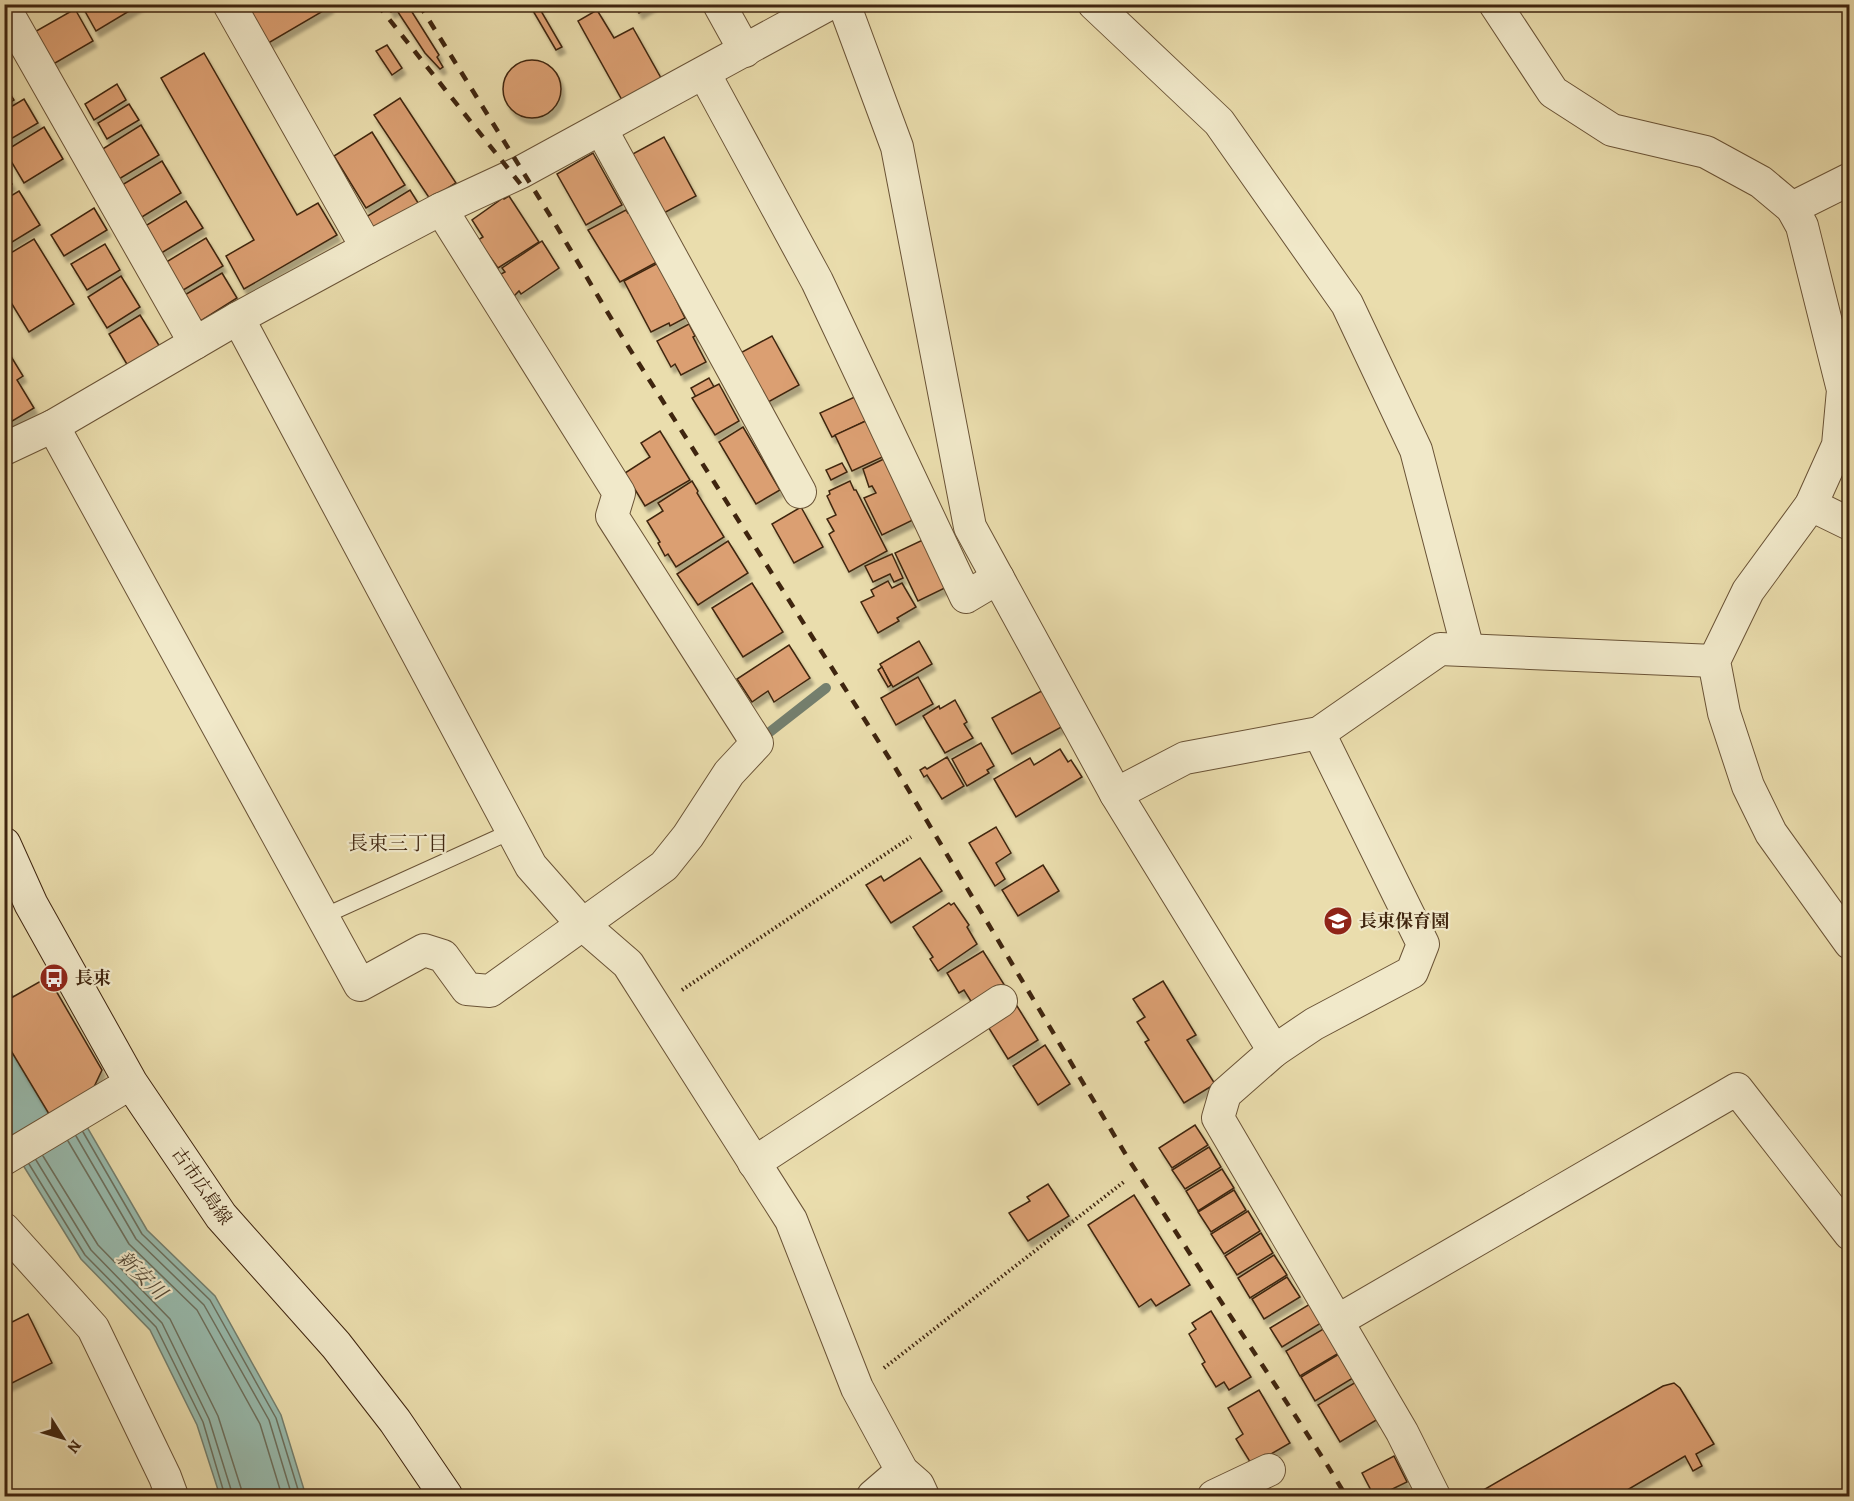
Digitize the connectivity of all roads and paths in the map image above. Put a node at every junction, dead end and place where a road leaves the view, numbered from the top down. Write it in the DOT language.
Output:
graph roads {
  1 [pos="229,4"];
  2 [pos="719,4"];
  3 [pos="829,4"];
  4 [pos="844,4"];
  5 [pos="1095,4"];
  6 [pos="1496,4"];
  7 [pos="4,7"];
  8 [pos="14,46"];
  9 [pos="745,51"];
  10 [pos="704,74"];
  11 [pos="601,129"];
  12 [pos="1850,179"];
  13 [pos="1792,208"];
  14 [pos="441,209"];
  15 [pos="367,248"];
  16 [pos="238,318"];
  17 [pos="195,343"];
  18 [pos="53,426"];
  19 [pos="4,449"];
  20 [pos="800,492"];
  21 [pos="1811,505"];
  22 [pos="1850,524"];
  23 [pos="998,578"];
  24 [pos="1468,650"];
  25 [pos="1714,662"];
  26 [pos="1319,733"];
  27 [pos="1116,794"];
  28 [pos="512,831"];
  29 [pos="911,837"];
  30 [pos="4,844"];
  31 [pos="322,917"];
  32 [pos="583,925"];
  33 [pos="1848,938"];
  34 [pos="1001,1001"];
  35 [pos="656,1008"];
  36 [pos="1275,1051"];
  37 [pos="132,1083"];
  38 [pos="4,1159"];
  39 [pos="754,1163"];
  40 [pos="1125,1181"];
  41 [pos="4,1229"];
  42 [pos="1850,1234"];
  43 [pos="1337,1321"];
  44 [pos="857,1388"];
  45 [pos="1269,1470"];
  46 [pos="903,1471"];
  47 [pos="172,1497"];
  48 [pos="446,1497"];
  49 [pos="873,1497"];
  50 [pos="922,1497"];
  51 [pos="1214,1497"];
  52 [pos="1434,1497"];
  1 -- 15 [label="street"];
  2 -- 9 [label="street"];
  3 -- 9 [label="street"];
  4 -- 23 [label="street"];
  5 -- 24 [label="street"];
  6 -- 13 [label="street"];
  7 -- 8 [label="street"];
  8 -- 17 [label="street"];
  9 -- 10 [label="street"];
  10 -- 11 [label="street"];
  10 -- 23 [label="street"];
  11 -- 14 [label="street"];
  11 -- 20 [label="street"];
  12 -- 13 [label="street"];
  13 -- 21 [label="street"];
  14 -- 15 [label="street"];
  14 -- 32 [label="street"];
  15 -- 16 [label="street"];
  16 -- 17 [label="street"];
  16 -- 28 [label="street"];
  17 -- 18 [label="street"];
  18 -- 19 [label="street"];
  18 -- 31 [label="street"];
  21 -- 22 [label="street"];
  21 -- 25 [label="street"];
  23 -- 27 [label="street"];
  24 -- 25 [label="street"];
  24 -- 26 [label="street"];
  25 -- 33 [label="street"];
  26 -- 27 [label="street"];
  26 -- 36 [label="street"];
  27 -- 36 [label="street"];
  28 -- 31 [label="lane"];
  28 -- 32 [label="street"];
  29 -- 35 [label="path"];
  30 -- 37 [label="main road, 古市広島線"];
  31 -- 32 [label="street"];
  32 -- 35 [label="street"];
  34 -- 39 [label="street"];
  35 -- 39 [label="street"];
  36 -- 43 [label="street"];
  37 -- 38 [label="street"];
  37 -- 48 [label="main road, 古市広島線"];
  39 -- 44 [label="street"];
  40 -- 44 [label="path"];
  41 -- 47 [label="street"];
  42 -- 43 [label="street"];
  43 -- 52 [label="street"];
  44 -- 46 [label="street"];
  45 -- 51 [label="street"];
  46 -- 49 [label="street"];
  46 -- 50 [label="street"];
}
